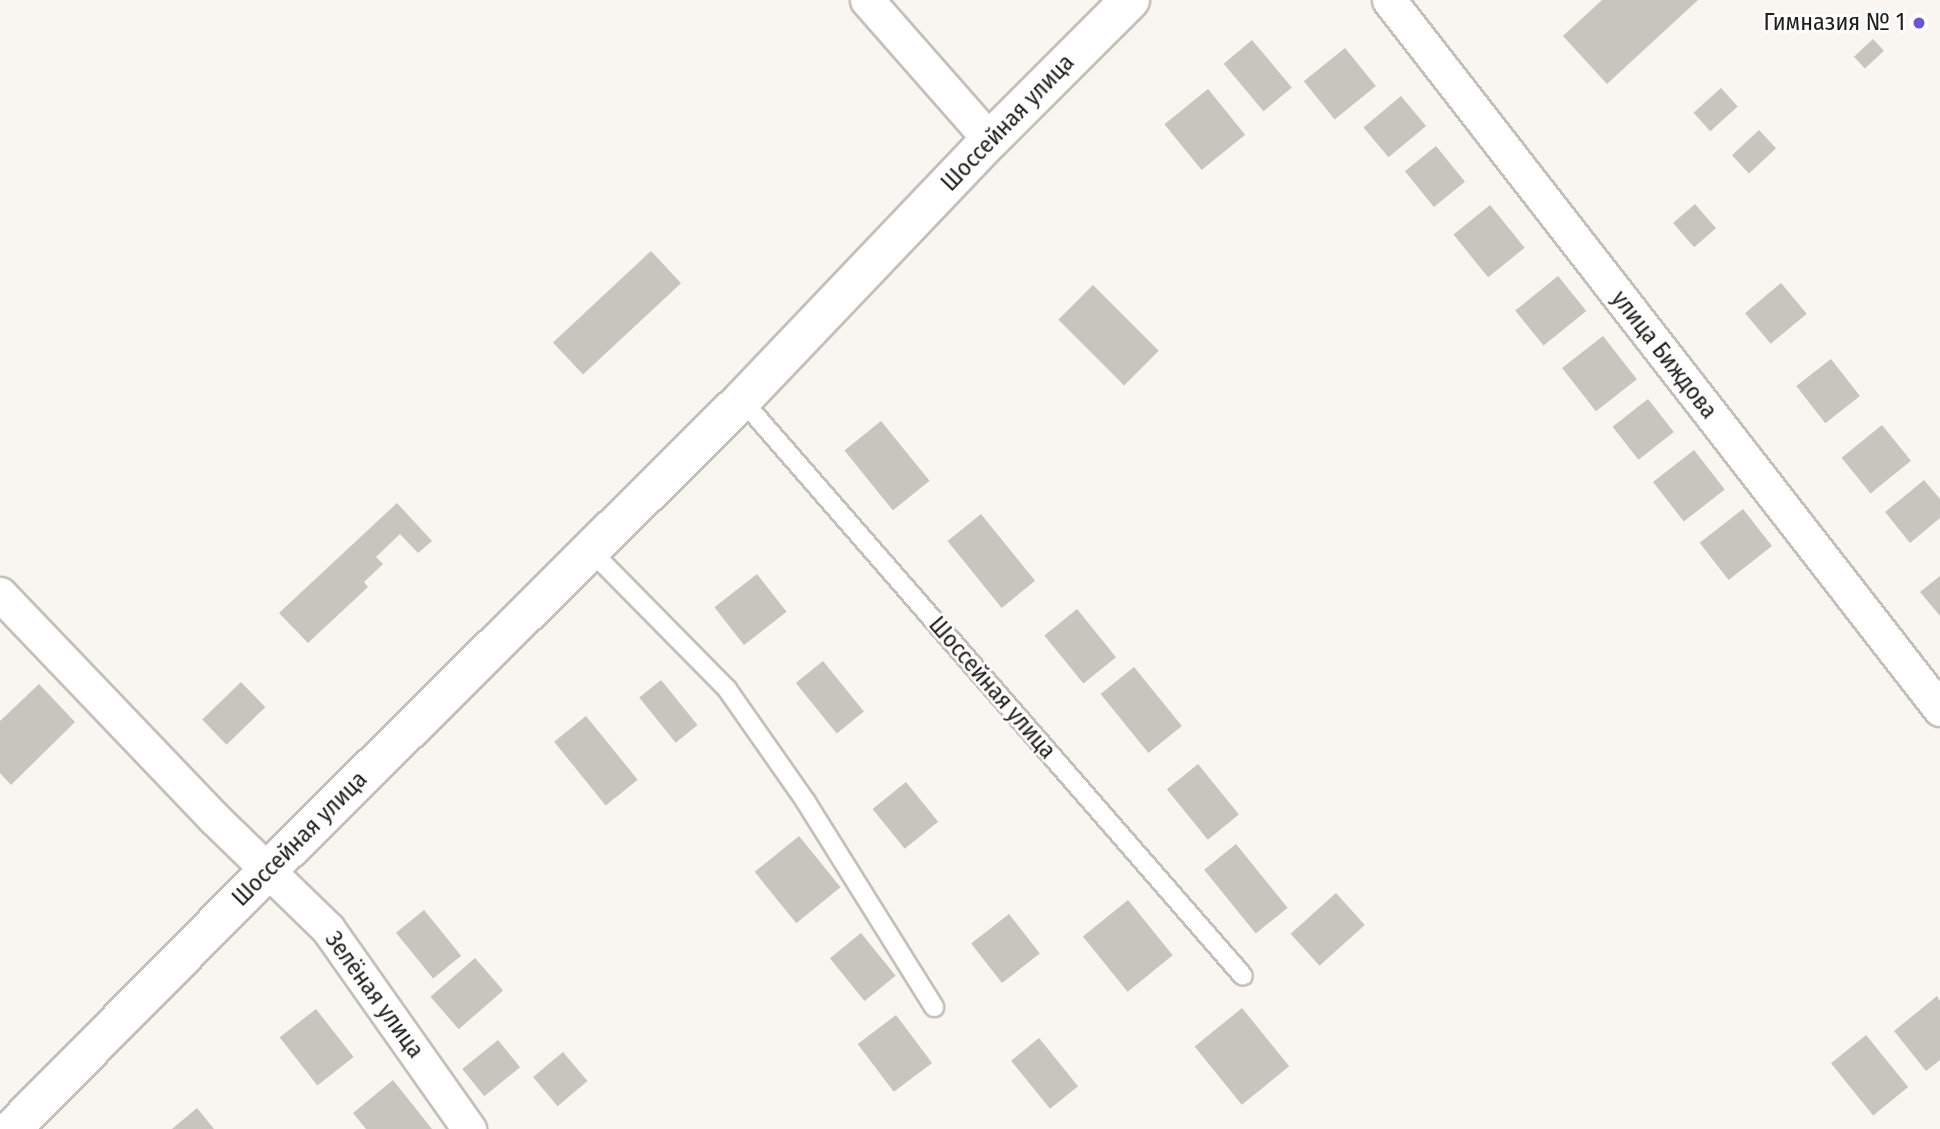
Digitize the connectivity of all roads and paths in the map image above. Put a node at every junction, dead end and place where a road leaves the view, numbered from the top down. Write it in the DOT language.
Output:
graph roads {
  1 [pos="867,0"];
  2 [pos="1130,0"];
  3 [pos="1389,0"];
  4 [pos="990,141"];
  5 [pos="743,400"];
  6 [pos="591,551"];
  7 [pos="0,594"];
  8 [pos="1940,709"];
  9 [pos="267,871"];
  10 [pos="1243,976"];
  11 [pos="934,1007"];
  12 [pos="12,1129"];
  13 [pos="469,1129"];
  1 -- 4 [label="street"];
  2 -- 4 [label="highway, Шоссейная улица"];
  3 -- 8 [label="street, улица Биждова"];
  4 -- 5 [label="highway, Шоссейная улица"];
  5 -- 6 [label="highway, Шоссейная улица"];
  5 -- 10 [label="lane, Шоссейная улица"];
  6 -- 9 [label="highway, Шоссейная улица"];
  6 -- 11 [label="lane"];
  7 -- 9 [label="street, Зелёная улица"];
  9 -- 12 [label="highway, Шоссейная улица"];
  9 -- 13 [label="street, Зелёная улица"];
}
